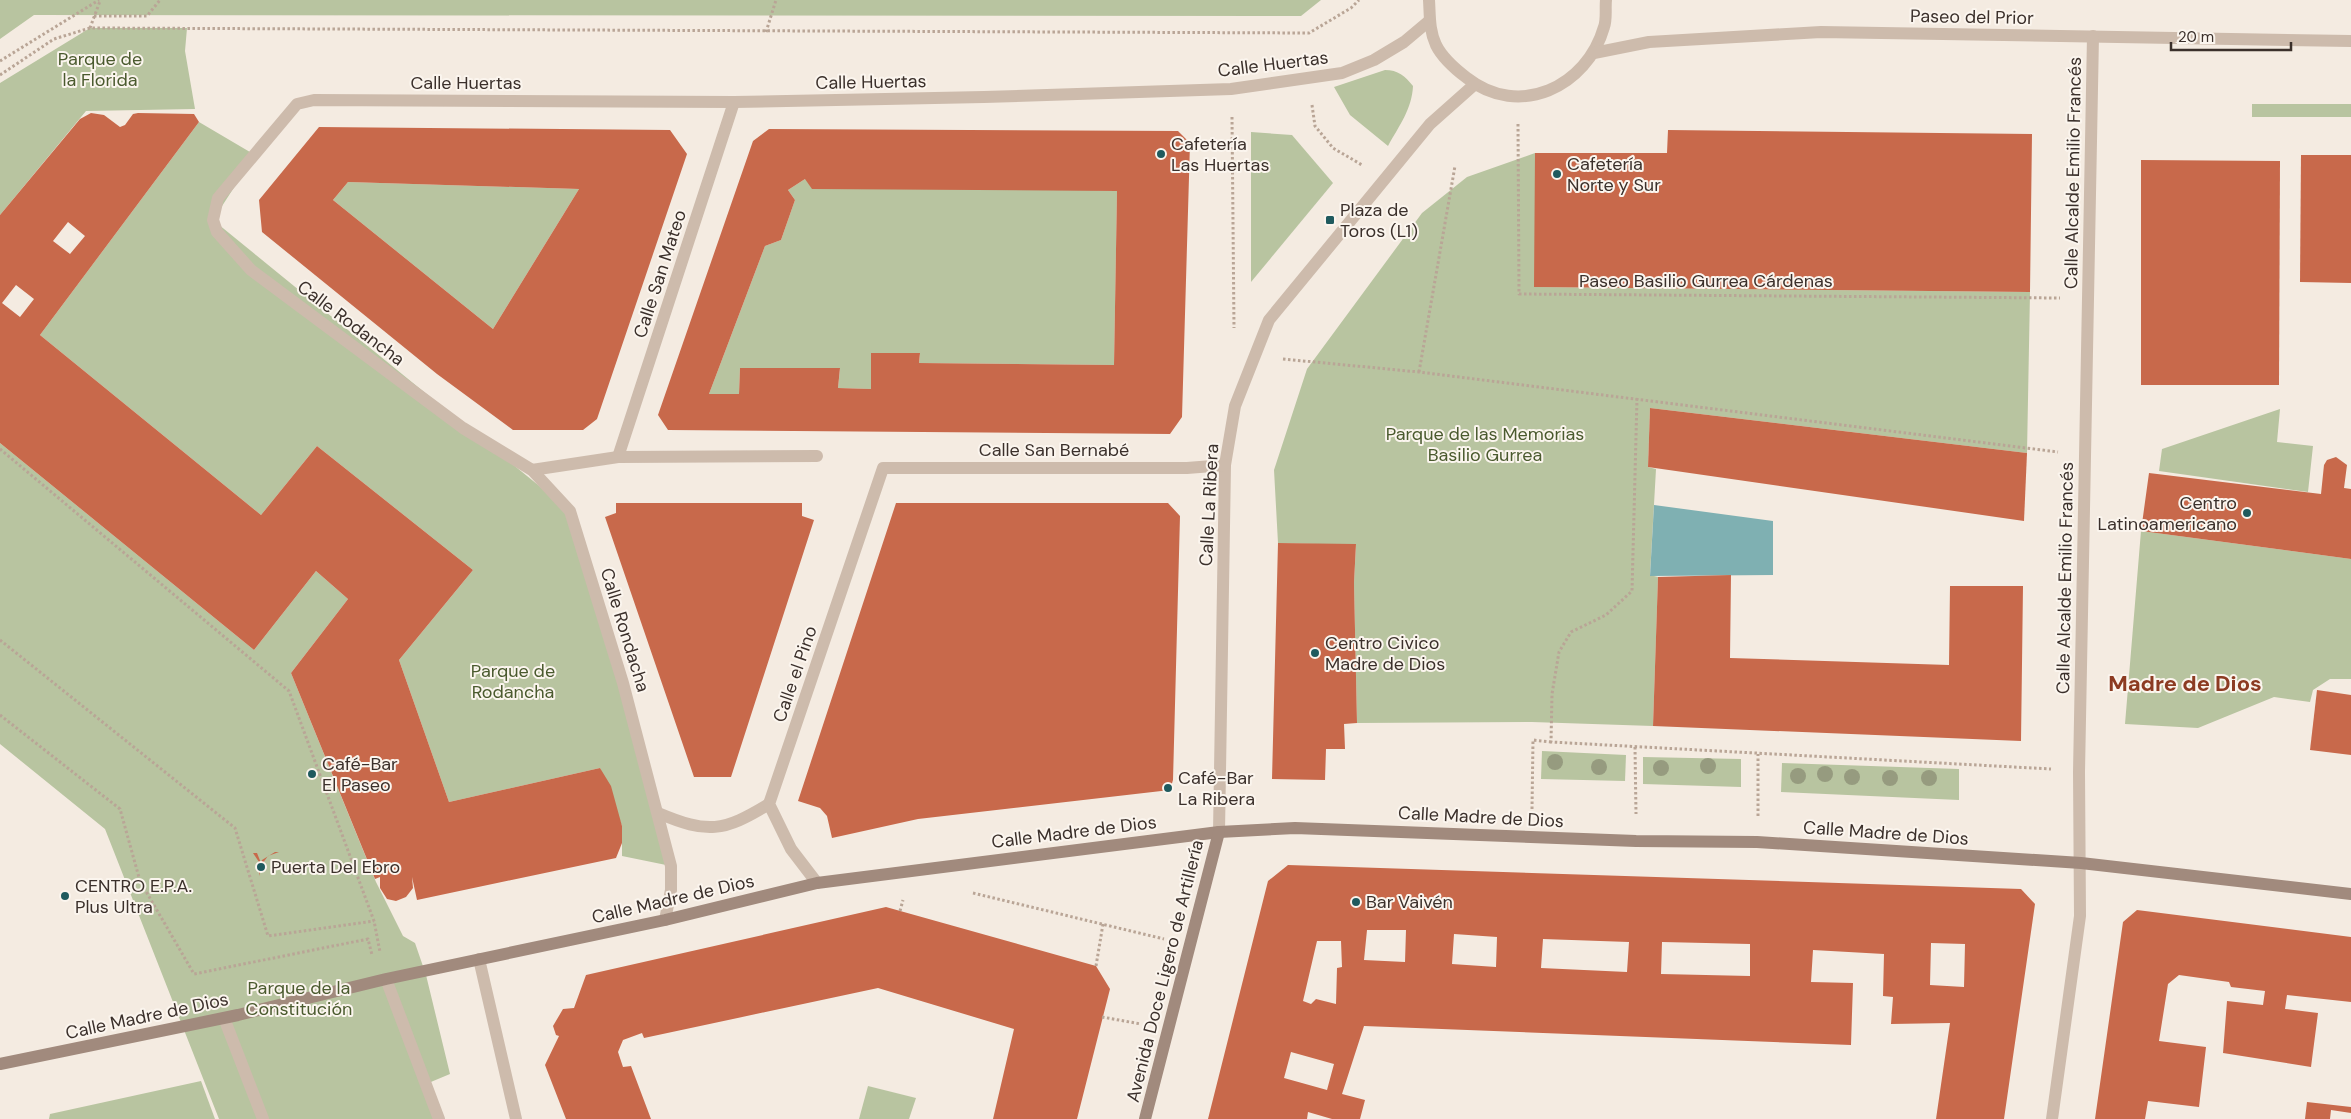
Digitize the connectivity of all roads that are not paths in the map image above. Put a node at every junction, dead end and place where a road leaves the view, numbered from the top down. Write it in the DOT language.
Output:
graph roads {
  1 [pos="1429,0"];
  2 [pos="1606,0"];
  3 [pos="1429,21"];
  4 [pos="2093,36"];
  5 [pos="2351,41"];
  6 [pos="1594,53"];
  7 [pos="1475,84"];
  8 [pos="734,102"];
  9 [pos="297,104"];
  10 [pos="817,456"];
  11 [pos="618,457"];
  12 [pos="1225,465"];
  13 [pos="883,468"];
  14 [pos="532,470"];
  15 [pos="770,804"];
  16 [pos="658,813"];
  17 [pos="1220,832"];
  18 [pos="2081,864"];
  19 [pos="817,884"];
  20 [pos="2351,894"];
  21 [pos="665,920"];
  22 [pos="479,959"];
  23 [pos="382,980"];
  24 [pos="224,1018"];
  25 [pos="0,1064"];
  26 [pos="263,1119"];
  27 [pos="438,1119"];
  28 [pos="516,1119"];
  29 [pos="1145,1119"];
  30 [pos="2052,1119"];
  1 -- 3 [label="street"];
  2 -- 6 [label="street"];
  3 -- 7 [label="street"];
  3 -- 8 [label="street, Calle Huertas"];
  4 -- 5 [label="street, Paseo del Prior"];
  4 -- 6 [label="street, Paseo del Prior"];
  4 -- 18 [label="street, Calle Alcalde Emilio Francés"];
  6 -- 7 [label="street"];
  7 -- 12 [label="street, Calle La Ribera"];
  8 -- 9 [label="street, Calle Huertas"];
  8 -- 11 [label="street, Calle San Mateo"];
  9 -- 14 [label="street, Calle Rodancha"];
  10 -- 11 [label="street"];
  11 -- 14 [label="street"];
  12 -- 13 [label="street, Calle San Bernabé"];
  12 -- 17 [label="street, Calle La Ribera"];
  13 -- 15 [label="street, Calle el Pino"];
  14 -- 16 [label="street, Calle Rondacha"];
  15 -- 16 [label="street"];
  15 -- 19 [label="street"];
  16 -- 21 [label="street, Calle Rondacha"];
  17 -- 18 [label="main road, Calle Madre de Dios"];
  17 -- 19 [label="main road, Calle Madre de Dios"];
  17 -- 29 [label="main road, Avenida Doce Ligero de Artillería"];
  18 -- 20 [label="main road, Calle Madre de Dios"];
  18 -- 30 [label="street, Calle Alcalde Emilio Francés"];
  19 -- 21 [label="main road, Calle Madre de Dios"];
  21 -- 22 [label="main road, Calle Madre de Dios"];
  22 -- 23 [label="main road, Calle Madre de Dios"];
  22 -- 28 [label="street"];
  23 -- 24 [label="main road, Calle Madre de Dios"];
  23 -- 27 [label="street"];
  24 -- 25 [label="main road, Calle Madre de Dios"];
  24 -- 26 [label="street"];
}
